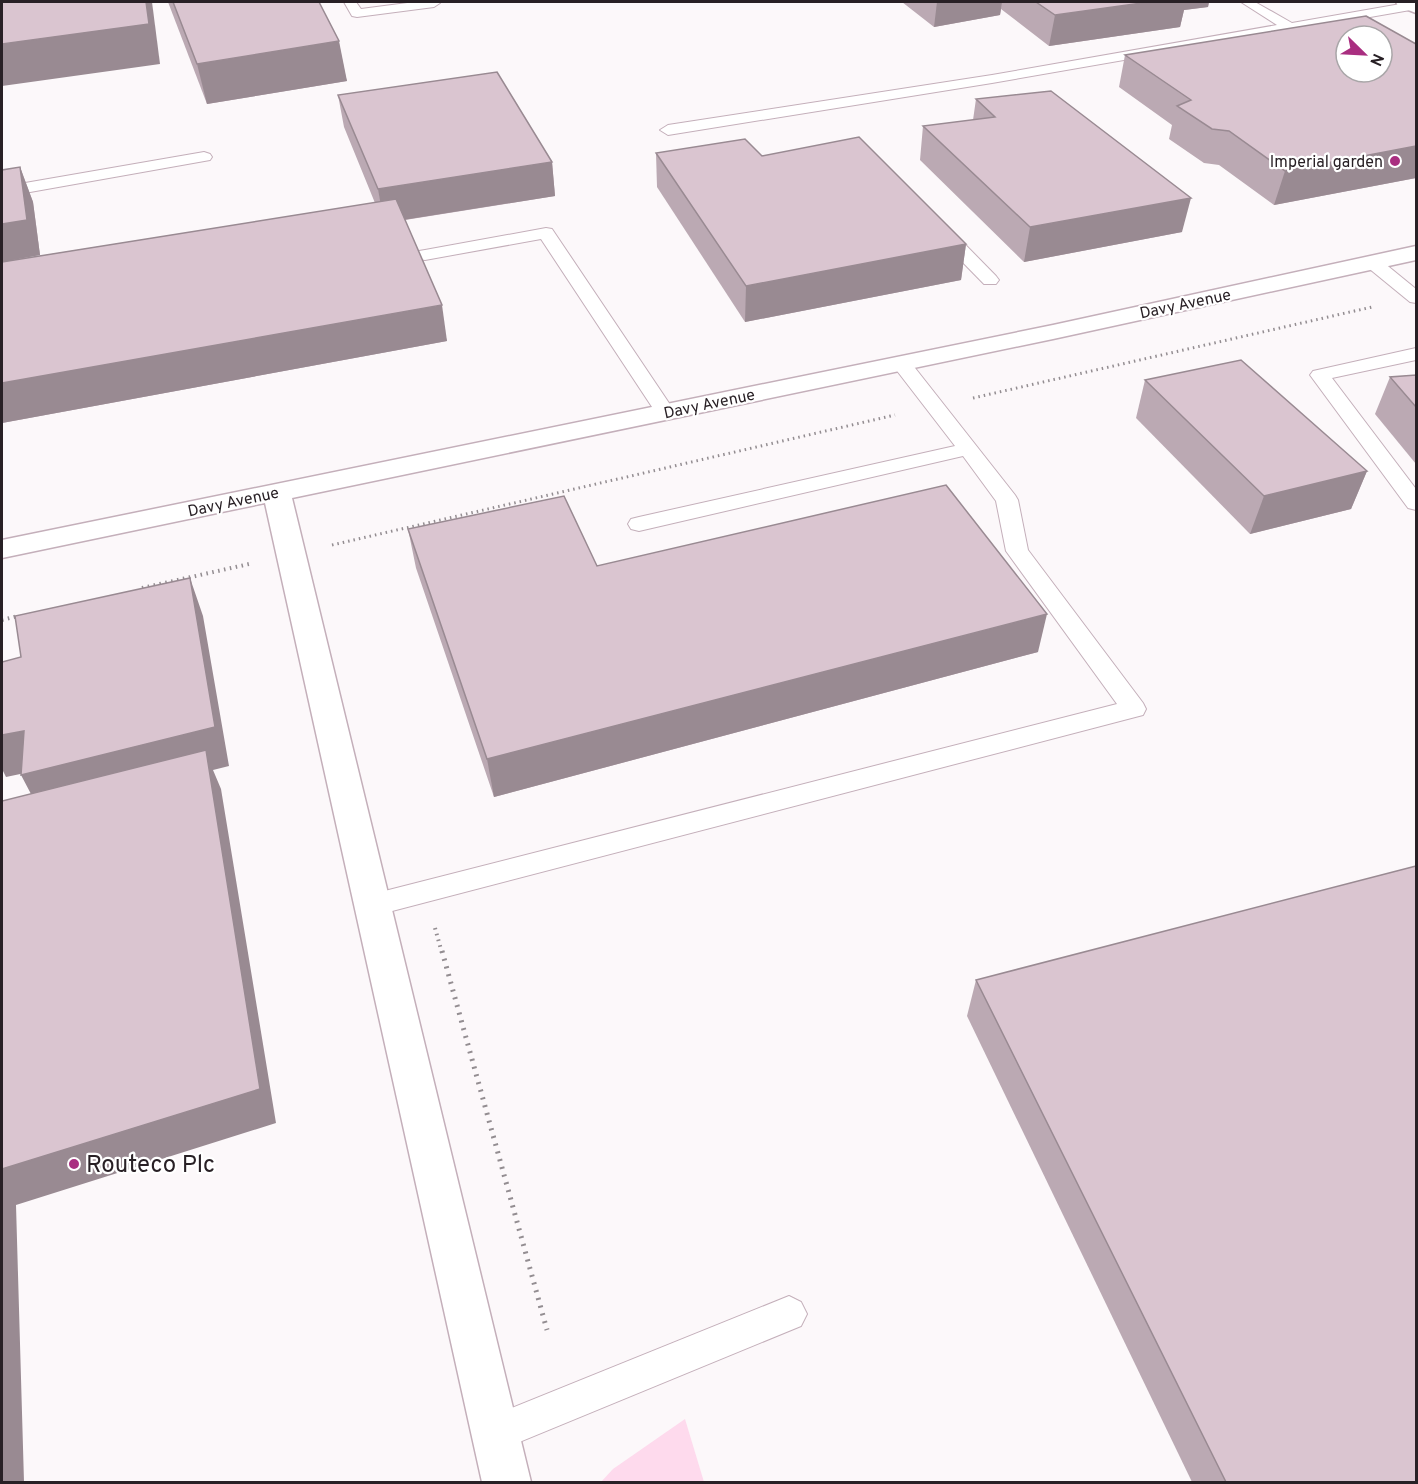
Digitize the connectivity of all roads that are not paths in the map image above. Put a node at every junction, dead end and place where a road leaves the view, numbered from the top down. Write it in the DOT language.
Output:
graph roads {
  1 [pos="350,2"];
  2 [pos="433,2"];
  3 [pos="1247,2"];
  4 [pos="1411,5"];
  5 [pos="1290,27"];
  6 [pos="668,130"];
  7 [pos="204,157"];
  8 [pos="2,192"];
  9 [pos="926,215"];
  10 [pos="1416,253"];
  11 [pos="425,255"];
  12 [pos="1372,262"];
  13 [pos="990,280"];
  14 [pos="1416,298"];
  15 [pos="1416,354"];
  16 [pos="901,363"];
  17 [pos="665,412"];
  18 [pos="968,449"];
  19 [pos="277,492"];
  20 [pos="1416,503"];
  21 [pos="639,524"];
  22 [pos="2,549"];
  23 [pos="373,905"];
  24 [pos="789,1314"];
  25 [pos="495,1433"];
  26 [pos="506,1482"];
  1 -- 2 [label="lane"];
  3 -- 5 [label="lane"];
  4 -- 5 [label="lane"];
  5 -- 6 [label="lane"];
  7 -- 8 [label="lane"];
  9 -- 13 [label="lane"];
  10 -- 12 [label="street, Davy Avenue"];
  11 -- 17 [label="lane"];
  12 -- 14 [label="lane"];
  12 -- 16 [label="street, Davy Avenue"];
  15 -- 20 [label="lane"];
  16 -- 17 [label="street, Davy Avenue"];
  16 -- 18 [label="lane"];
  17 -- 19 [label="street, Davy Avenue"];
  18 -- 21 [label="lane"];
  18 -- 23 [label="lane"];
  19 -- 22 [label="street, Davy Avenue"];
  19 -- 23 [label="street"];
  23 -- 25 [label="street"];
  24 -- 25 [label="lane"];
  25 -- 26 [label="street"];
}
